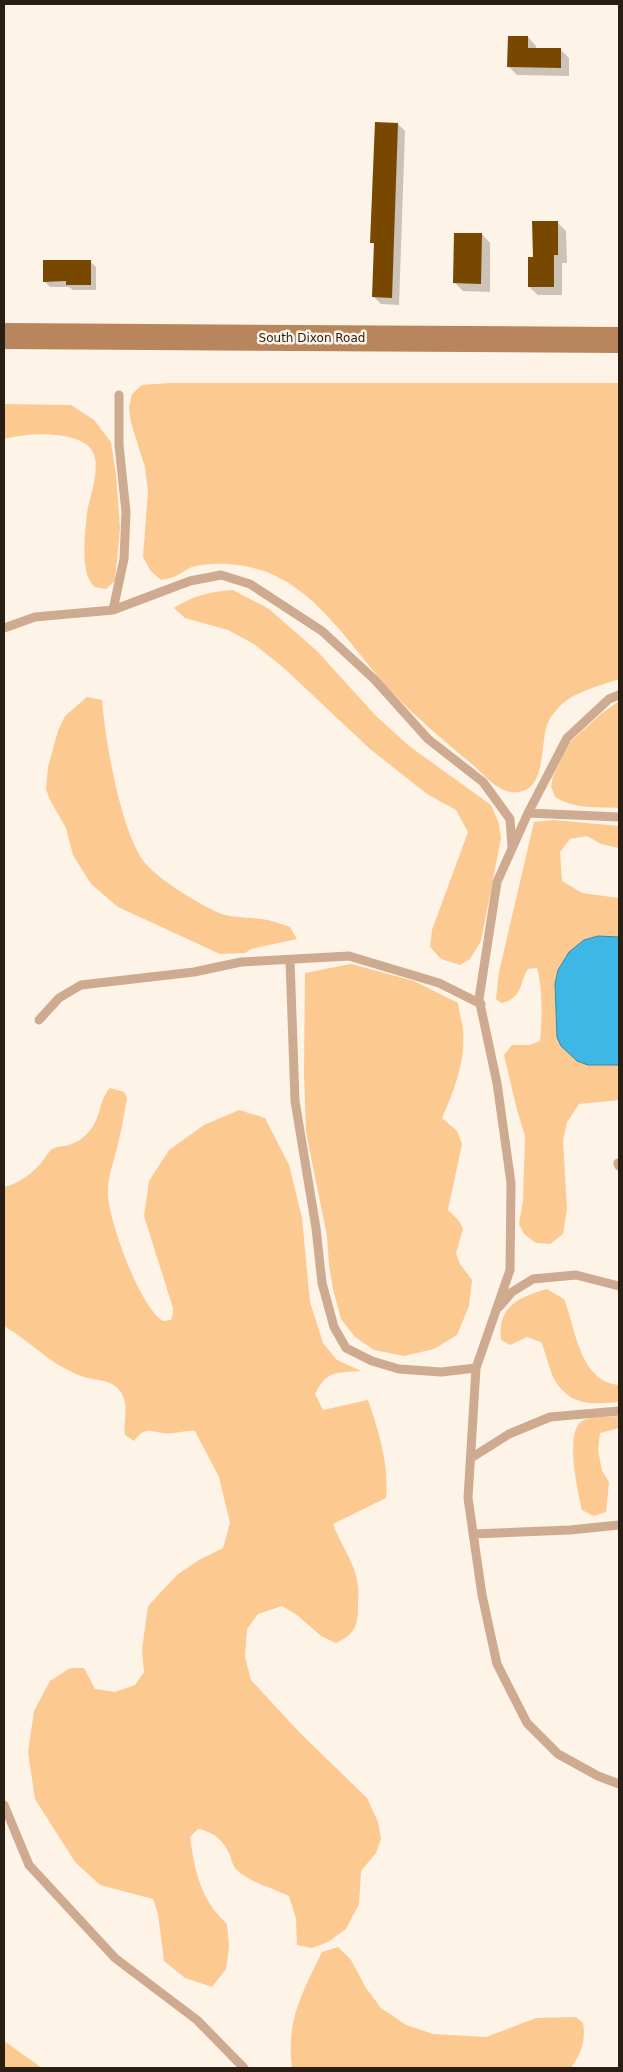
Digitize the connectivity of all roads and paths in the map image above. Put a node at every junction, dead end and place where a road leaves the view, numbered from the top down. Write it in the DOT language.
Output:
graph roads {
  1 [pos="4,336"];
  2 [pos="619,340"];
  3 [pos="119,395"];
  4 [pos="113,610"];
  5 [pos="4,628"];
  6 [pos="619,695"];
  7 [pos="528,813"];
  8 [pos="619,817"];
  9 [pos="512,850"];
  10 [pos="290,960"];
  11 [pos="480,1004"];
  12 [pos="39,1020"];
  13 [pos="619,1286"];
  14 [pos="497,1309"];
  15 [pos="476,1368"];
  16 [pos="619,1410"];
  17 [pos="471,1458"];
  18 [pos="619,1525"];
  19 [pos="473,1534"];
  20 [pos="619,1784"];
  21 [pos="4,1805"];
  22 [pos="244,2068"];
  1 -- 2 [label="main road, South Dixon Road"];
  3 -- 4 [label="lane"];
  4 -- 5 [label="lane"];
  4 -- 9 [label="lane"];
  6 -- 7 [label="lane"];
  7 -- 8 [label="lane"];
  7 -- 9 [label="lane"];
  9 -- 11 [label="lane"];
  10 -- 11 [label="lane"];
  10 -- 12 [label="lane"];
  10 -- 15 [label="lane"];
  11 -- 14 [label="lane"];
  13 -- 14 [label="lane"];
  14 -- 15 [label="lane"];
  15 -- 17 [label="lane"];
  16 -- 17 [label="lane"];
  17 -- 19 [label="lane"];
  18 -- 19 [label="lane"];
  19 -- 20 [label="lane"];
  21 -- 22 [label="lane"];
}
